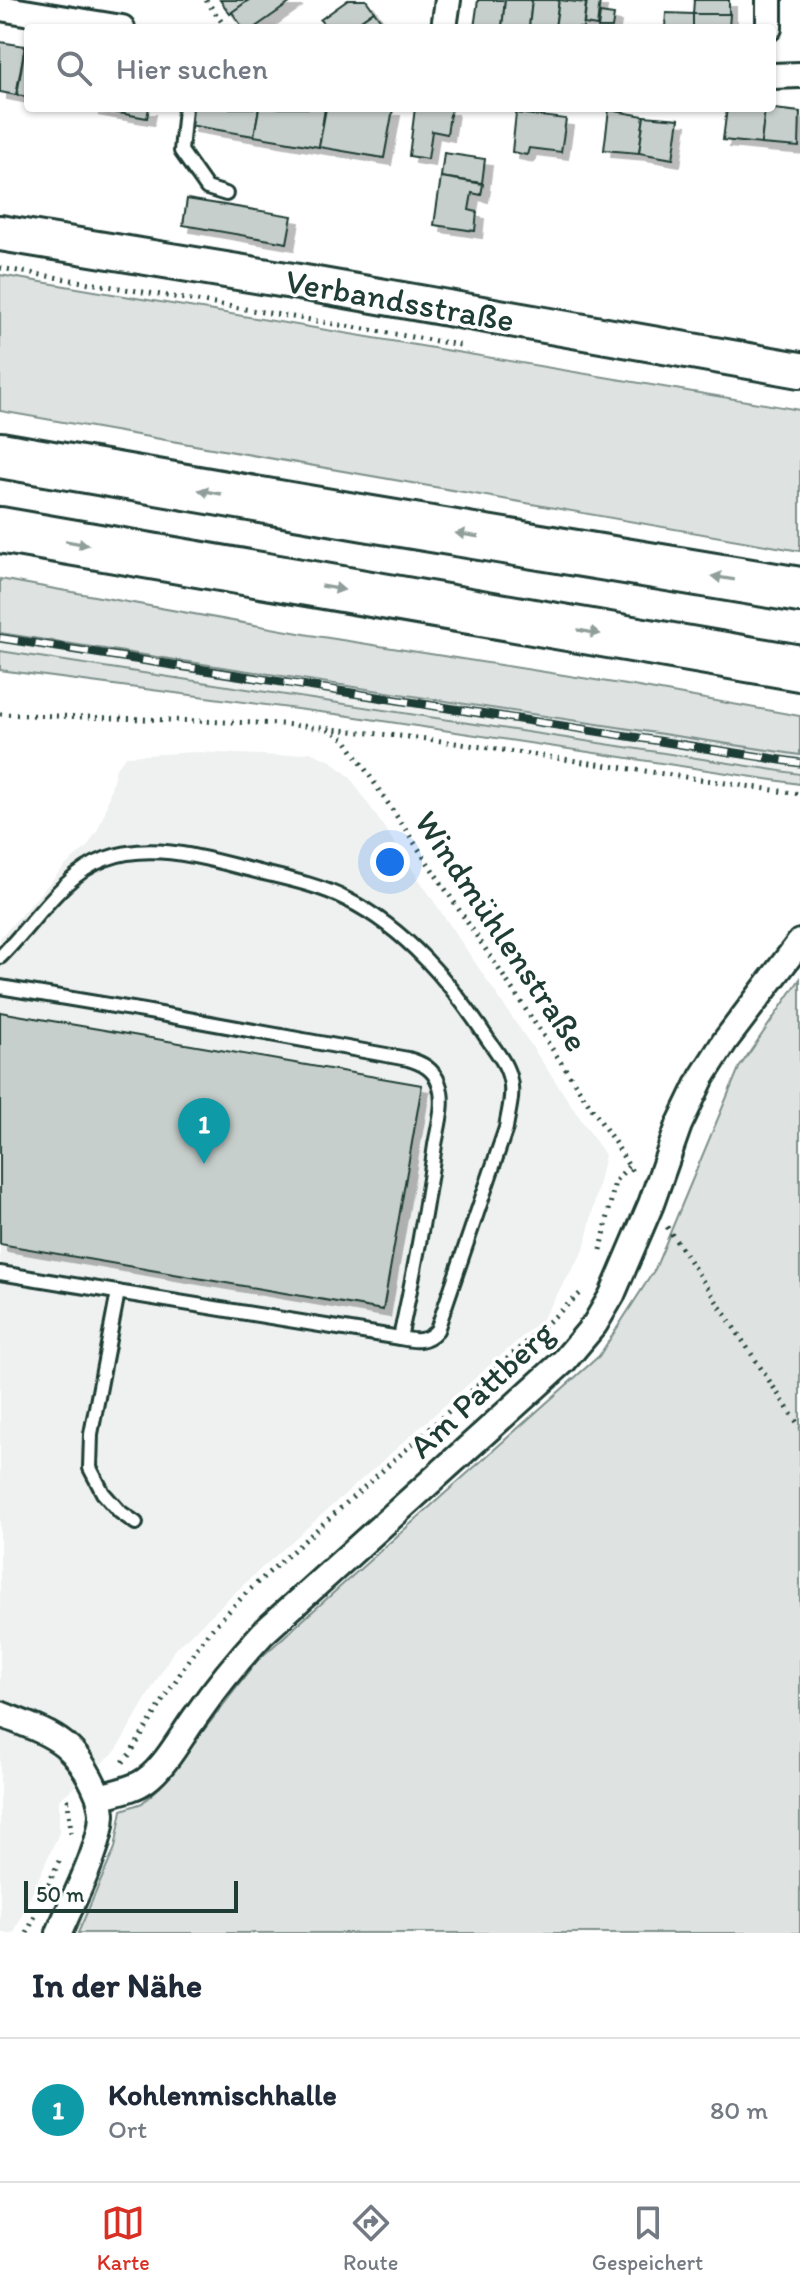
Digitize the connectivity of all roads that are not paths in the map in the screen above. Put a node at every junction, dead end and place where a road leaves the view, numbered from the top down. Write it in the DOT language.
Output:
graph roads {
  1 [pos="448,0"];
  2 [pos="769,0"];
  3 [pos="0,8"];
  4 [pos="98,24"];
  5 [pos="445,24"];
  6 [pos="769,24"];
  7 [pos="800,75"];
  8 [pos="776,76"];
  9 [pos="185,112"];
  10 [pos="226,194"];
  11 [pos="0,233"];
  12 [pos="800,370"];
  13 [pos="0,455"];
  14 [pos="0,530"];
  15 [pos="800,590"];
  16 [pos="800,668"];
  17 [pos="800,942"];
  18 [pos="0,957"];
  19 [pos="0,987"];
  20 [pos="0,1273"];
  21 [pos="118,1292"];
  22 [pos="400,1338"];
  23 [pos="136,1523"];
  24 [pos="0,1714"];
  25 [pos="97,1791"];
  26 [pos="59,1933"];
  1 -- 5 [label="street"];
  2 -- 6 [label="street"];
  3 -- 4 [label="street"];
  7 -- 8 [label="street"];
  9 -- 10 [label="lane"];
  11 -- 12 [label="main road, Verbandsstraße"];
  15 -- 13 [label="highway, one-way"];
  14 -- 16 [label="highway, one-way"];
  17 -- 25 [label="street, Am Pattberg"];
  18 -- 22 [label="lane"];
  19 -- 22 [label="lane"];
  20 -- 21 [label="lane"];
  21 -- 22 [label="lane"];
  21 -- 23 [label="lane"];
  24 -- 25 [label="street"];
  25 -- 26 [label="street"];
}
